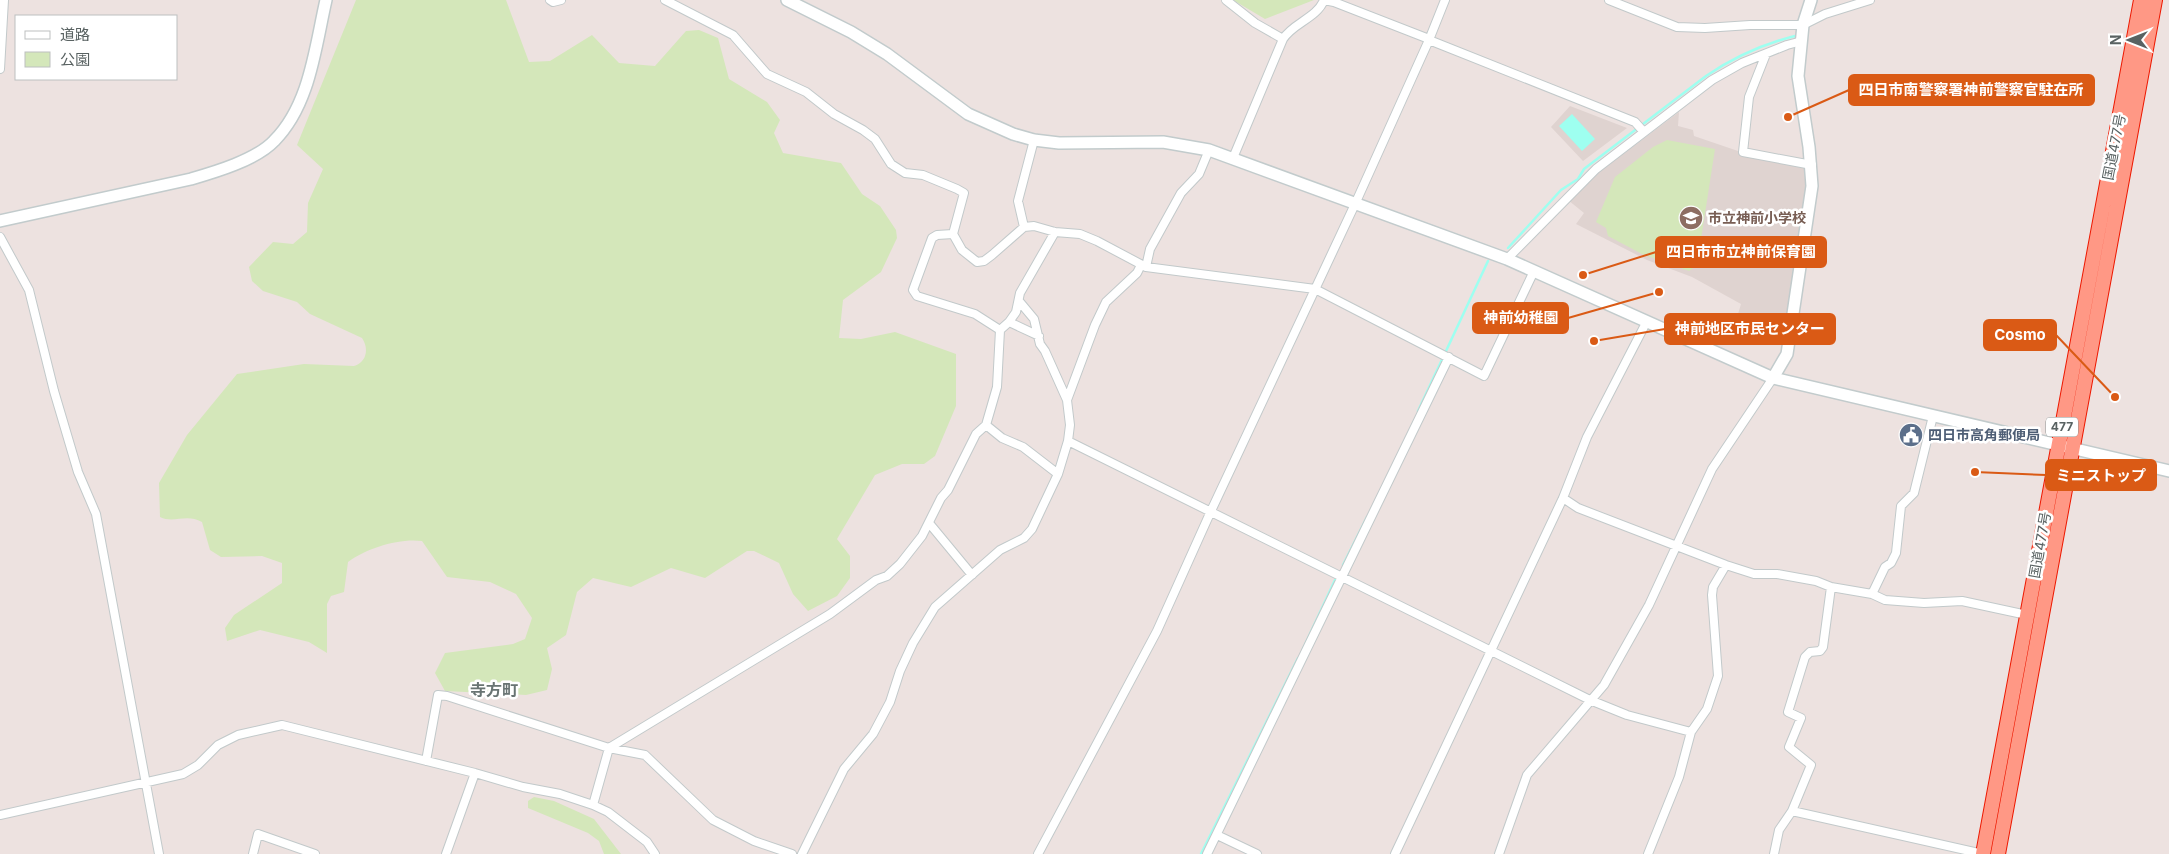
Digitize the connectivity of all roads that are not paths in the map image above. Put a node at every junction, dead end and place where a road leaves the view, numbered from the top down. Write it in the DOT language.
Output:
graph roads {
  1 [pos="4,0"];
  2 [pos="326,0"];
  3 [pos="550,0"];
  4 [pos="561,0"];
  5 [pos="665,0"];
  6 [pos="787,0"];
  7 [pos="1226,0"];
  8 [pos="1324,0"];
  9 [pos="1445,0"];
  10 [pos="1609,0"];
  11 [pos="1811,0"];
  12 [pos="1870,0"];
  13 [pos="2141,0"];
  14 [pos="2155,0"];
  15 [pos="1802,33"];
  16 [pos="1283,39"];
  17 [pos="1429,40"];
  18 [pos="1766,54"];
  19 [pos="0,69"];
  20 [pos="1643,131"];
  21 [pos="1034,140"];
  22 [pos="1210,150"];
  23 [pos="1233,158"];
  24 [pos="1812,165"];
  25 [pos="1356,202"];
  26 [pos="0,221"];
  27 [pos="1024,227"];
  28 [pos="1055,232"];
  29 [pos="953,234"];
  30 [pos="0,237"];
  31 [pos="1507,259"];
  32 [pos="1144,266"];
  33 [pos="1534,271"];
  34 [pos="1315,289"];
  35 [pos="1018,301"];
  36 [pos="1647,320"];
  37 [pos="1009,322"];
  38 [pos="1000,330"];
  39 [pos="1038,336"];
  40 [pos="1449,357"];
  41 [pos="1773,378"];
  42 [pos="1067,400"];
  43 [pos="1933,416"];
  44 [pos="986,425"];
  45 [pos="1068,441"];
  46 [pos="2058,446"];
  47 [pos="2073,449"];
  48 [pos="2169,471"];
  49 [pos="1058,474"];
  50 [pos="1563,498"];
  51 [pos="1210,511"];
  52 [pos="929,523"];
  53 [pos="1676,547"];
  54 [pos="1726,566"];
  55 [pos="972,575"];
  56 [pos="1341,576"];
  57 [pos="1831,587"];
  58 [pos="1872,594"];
  59 [pos="2027,615"];
  60 [pos="1492,651"];
  61 [pos="1590,700"];
  62 [pos="1691,732"];
  63 [pos="609,748"];
  64 [pos="426,761"];
  65 [pos="474,773"];
  66 [pos="146,782"];
  67 [pos="593,804"];
  68 [pos="1792,811"];
  69 [pos="0,815"];
  70 [pos="1217,834"];
  71 [pos="158,854"];
  72 [pos="253,854"];
  73 [pos="315,854"];
  74 [pos="446,854"];
  75 [pos="655,854"];
  76 [pos="792,854"];
  77 [pos="802,854"];
  78 [pos="1038,854"];
  79 [pos="1207,854"];
  80 [pos="1258,854"];
  81 [pos="1395,854"];
  82 [pos="1499,854"];
  83 [pos="1648,854"];
  84 [pos="1774,854"];
  85 [pos="1983,854"];
  86 [pos="1998,854"];
  1 -- 19 [label="street"];
  2 -- 26 [label="street"];
  3 -- 4 [label="street"];
  5 -- 29 [label="street"];
  6 -- 21 [label="street"];
  7 -- 16 [label="street"];
  8 -- 16 [label="street"];
  8 -- 17 [label="street"];
  9 -- 17 [label="street"];
  10 -- 15 [label="street"];
  11 -- 15 [label="street"];
  12 -- 15 [label="street"];
  13 -- 46 [label="highway, 国道477号 / 477"];
  14 -- 47 [label="highway, 国道477号 / 477"];
  15 -- 18 [label="street"];
  15 -- 24 [label="street"];
  16 -- 23 [label="street"];
  17 -- 20 [label="street"];
  17 -- 25 [label="street"];
  18 -- 20 [label="street"];
  18 -- 24 [label="street"];
  20 -- 31 [label="street"];
  21 -- 22 [label="street"];
  21 -- 27 [label="street"];
  22 -- 23 [label="street"];
  22 -- 32 [label="street"];
  23 -- 25 [label="street"];
  24 -- 41 [label="street"];
  25 -- 31 [label="street"];
  25 -- 34 [label="street"];
  27 -- 28 [label="street"];
  27 -- 29 [label="street"];
  28 -- 32 [label="street"];
  28 -- 35 [label="street"];
  29 -- 38 [label="street"];
  30 -- 66 [label="street"];
  31 -- 33 [label="street"];
  32 -- 34 [label="street"];
  32 -- 42 [label="street"];
  33 -- 36 [label="street"];
  33 -- 40 [label="street"];
  34 -- 40 [label="street"];
  34 -- 51 [label="street"];
  35 -- 37 [label="street"];
  35 -- 39 [label="street"];
  36 -- 41 [label="street"];
  36 -- 50 [label="street"];
  37 -- 38 [label="street"];
  37 -- 39 [label="street"];
  38 -- 44 [label="street"];
  39 -- 42 [label="street"];
  40 -- 56 [label="street"];
  41 -- 43 [label="street"];
  41 -- 53 [label="street"];
  42 -- 45 [label="street"];
  43 -- 46 [label="street"];
  43 -- 58 [label="street"];
  44 -- 49 [label="street"];
  44 -- 52 [label="street"];
  45 -- 49 [label="street"];
  45 -- 51 [label="street"];
  46 -- 47 [label="street"];
  46 -- 59 [label="highway, 国道477号 / 477"];
  47 -- 48 [label="street"];
  47 -- 86 [label="highway, 国道477号 / 477"];
  49 -- 55 [label="street"];
  50 -- 53 [label="street"];
  50 -- 60 [label="street"];
  51 -- 56 [label="street"];
  51 -- 78 [label="street"];
  52 -- 55 [label="street"];
  52 -- 63 [label="street"];
  53 -- 54 [label="street"];
  53 -- 61 [label="street"];
  54 -- 57 [label="street"];
  54 -- 62 [label="street"];
  55 -- 77 [label="street"];
  56 -- 60 [label="street"];
  56 -- 70 [label="street"];
  57 -- 58 [label="street"];
  57 -- 68 [label="street"];
  58 -- 59 [label="street"];
  59 -- 85 [label="highway, 国道477号 / 477"];
  60 -- 61 [label="street"];
  60 -- 81 [label="street"];
  61 -- 62 [label="street"];
  61 -- 82 [label="street"];
  62 -- 83 [label="street"];
  63 -- 64 [label="street"];
  63 -- 67 [label="street"];
  63 -- 76 [label="street"];
  64 -- 65 [label="street"];
  64 -- 66 [label="street"];
  65 -- 67 [label="street"];
  65 -- 74 [label="street"];
  66 -- 69 [label="street"];
  66 -- 71 [label="street"];
  67 -- 75 [label="street"];
  68 -- 84 [label="street"];
  68 -- 85 [label="street"];
  70 -- 79 [label="street"];
  70 -- 80 [label="street"];
  72 -- 73 [label="street"];
}
